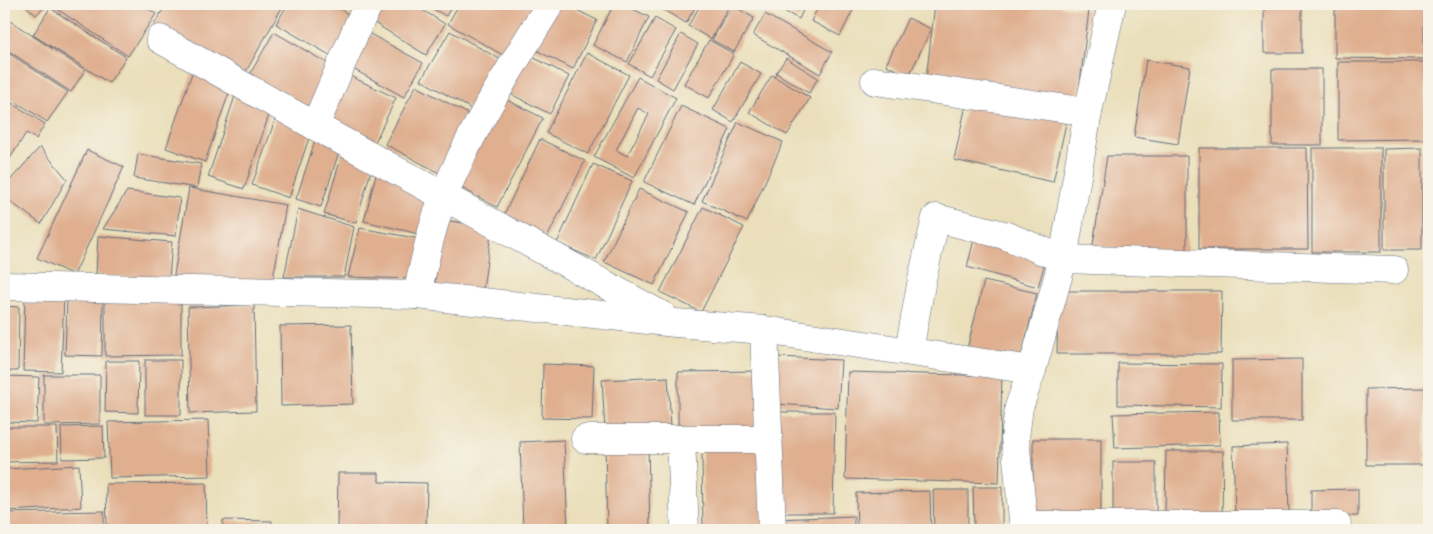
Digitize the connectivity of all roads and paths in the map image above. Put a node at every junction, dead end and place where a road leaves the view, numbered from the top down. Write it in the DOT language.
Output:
graph roads {
  1 [pos="369,4"];
  2 [pos="550,4"];
  3 [pos="1112,4"];
  4 [pos="160,39"];
  5 [pos="875,81"];
  6 [pos="1088,112"];
  7 [pos="315,126"];
  8 [pos="444,196"];
  9 [pos="1063,260"];
  10 [pos="1394,270"];
  11 [pos="4,286"];
  12 [pos="417,295"];
  13 [pos="676,323"];
  14 [pos="764,330"];
  15 [pos="909,351"];
  16 [pos="1032,370"];
  17 [pos="585,439"];
  18 [pos="681,439"];
  19 [pos="768,439"];
  20 [pos="1337,525"];
  21 [pos="1024,528"];
  22 [pos="684,530"];
  23 [pos="772,530"];
  1 -- 7 [label="street"];
  2 -- 8 [label="street"];
  3 -- 6 [label="street"];
  4 -- 7 [label="street"];
  5 -- 6 [label="street"];
  6 -- 9 [label="street"];
  7 -- 8 [label="street"];
  8 -- 12 [label="street"];
  8 -- 13 [label="street"];
  9 -- 10 [label="street"];
  9 -- 15 [label="street"];
  9 -- 16 [label="street"];
  11 -- 12 [label="street"];
  12 -- 13 [label="street"];
  13 -- 14 [label="street"];
  14 -- 15 [label="street"];
  14 -- 19 [label="street"];
  15 -- 16 [label="street"];
  16 -- 21 [label="street"];
  17 -- 18 [label="street"];
  18 -- 19 [label="street"];
  18 -- 22 [label="street"];
  19 -- 23 [label="street"];
  20 -- 21 [label="street"];
}
